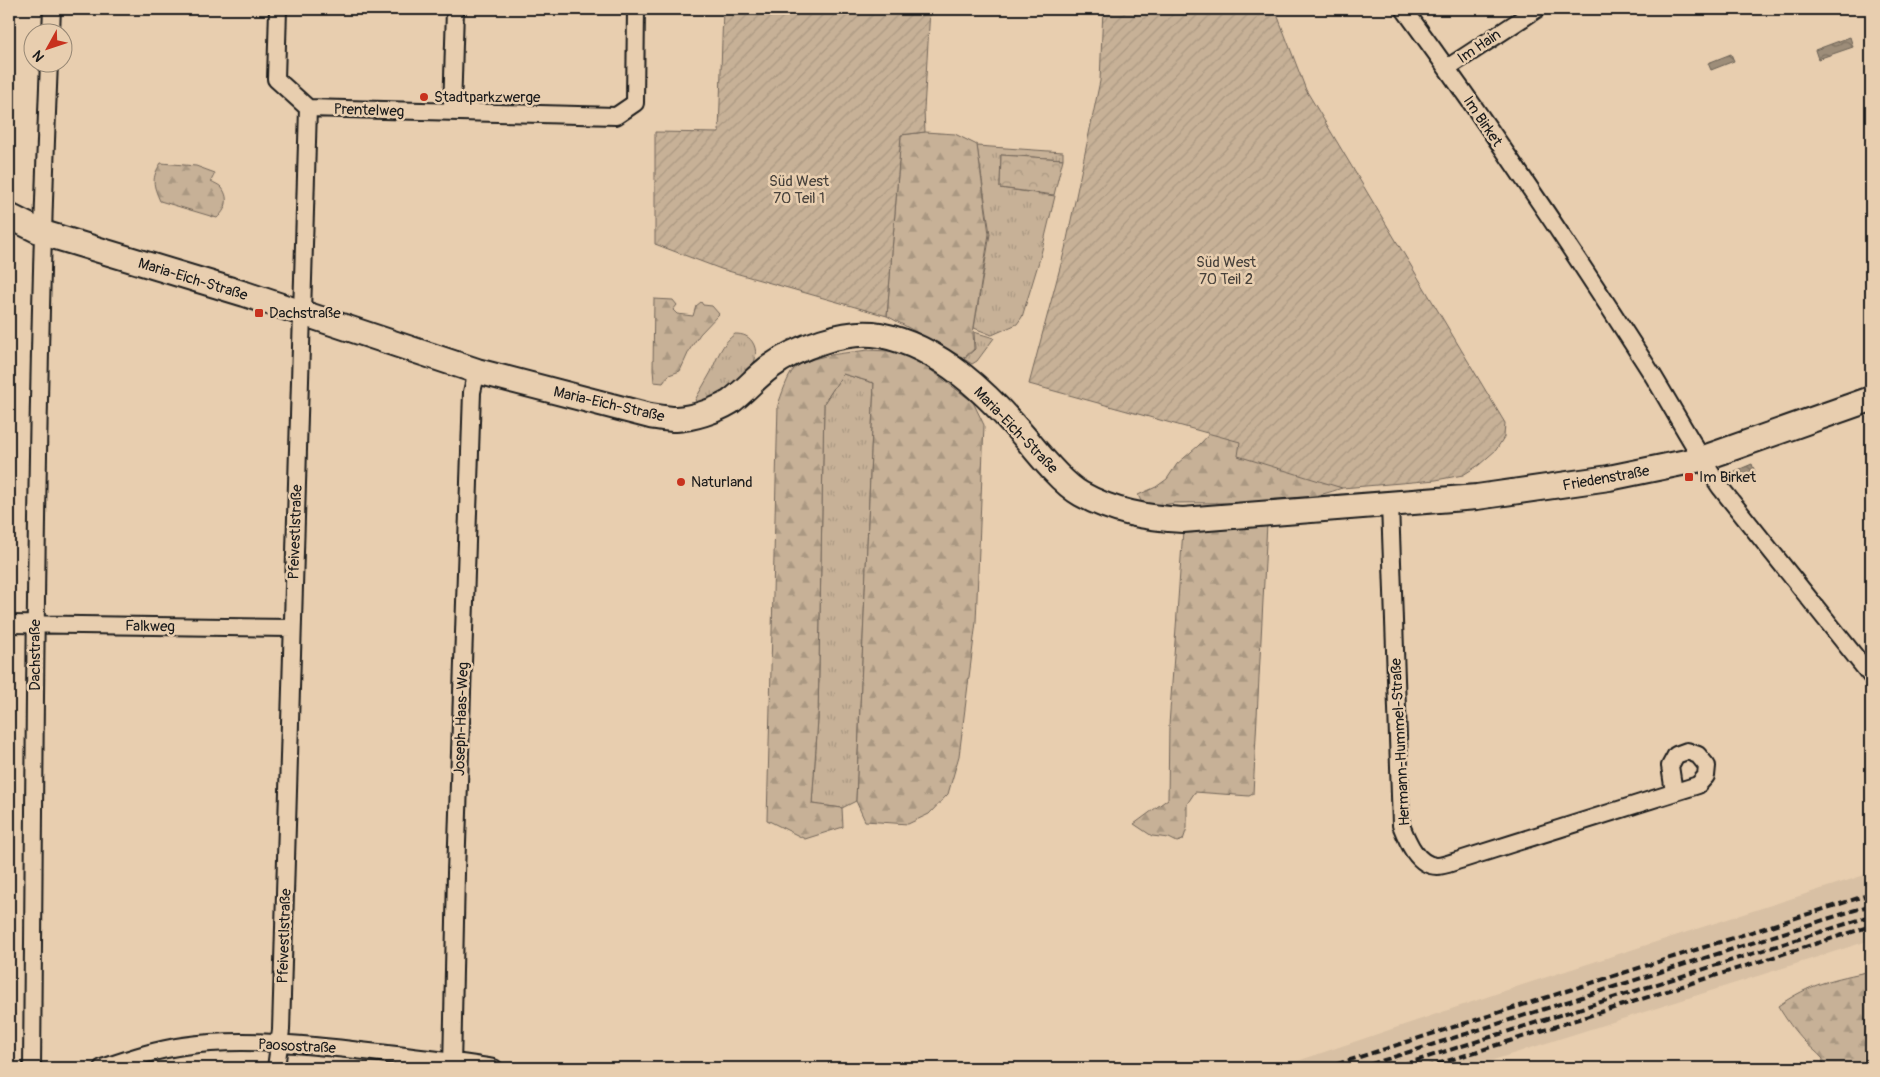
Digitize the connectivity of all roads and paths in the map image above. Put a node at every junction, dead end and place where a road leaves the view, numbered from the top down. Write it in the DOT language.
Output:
graph roads {
  1 [pos="52,9"];
  2 [pos="278,9"];
  3 [pos="455,9"];
  4 [pos="636,9"];
  5 [pos="1404,9"];
  6 [pos="1537,9"];
  7 [pos="51,22"];
  8 [pos="1447,68"];
  9 [pos="50,72"];
  10 [pos="308,108"];
  11 [pos="452,112"];
  12 [pos="9,216"];
  13 [pos="43,233"];
  14 [pos="302,312"];
  15 [pos="477,371"];
  16 [pos="1871,399"];
  17 [pos="1701,460"];
  18 [pos="1390,504"];
  19 [pos="1330,509"];
  20 [pos="9,624"];
  21 [pos="36,624"];
  22 [pos="292,628"];
  23 [pos="1871,676"];
  24 [pos="1674,792"];
  25 [pos="280,1044"];
  26 [pos="452,1065"];
  27 [pos="32,1068"];
  28 [pos="102,1068"];
  29 [pos="276,1068"];
  30 [pos="494,1068"];
  1 -- 7 [label="street"];
  2 -- 10 [label="street"];
  3 -- 11 [label="street"];
  4 -- 11 [label="street, Prentelweg"];
  5 -- 8 [label="street, Im Birket"];
  6 -- 8 [label="street, Im Hain"];
  8 -- 17 [label="street, Im Birket"];
  9 -- 13 [label="street, Dachstraße"];
  10 -- 11 [label="street, Prentelweg"];
  10 -- 14 [label="street, Pfeivestlstraße"];
  12 -- 13 [label="street, Maria-Eich-Straße"];
  13 -- 14 [label="street, Maria-Eich-Straße"];
  13 -- 21 [label="street, Dachstraße"];
  14 -- 15 [label="street, Maria-Eich-Straße"];
  14 -- 22 [label="street, Pfeivestlstraße"];
  15 -- 19 [label="street, Maria-Eich-Straße"];
  15 -- 26 [label="street, Joseph-Haas-Weg"];
  16 -- 17 [label="street, Friedenstraße"];
  17 -- 18 [label="street, Friedenstraße"];
  17 -- 23 [label="street, Im Birket"];
  18 -- 19 [label="street, Friedenstraße"];
  18 -- 24 [label="street, Hermann-Hummel-Straße"];
  20 -- 21 [label="street, Falkweg"];
  21 -- 22 [label="street, Falkweg"];
  21 -- 27 [label="street, Dachstraße"];
  22 -- 25 [label="street, Pfeivestlstraße"];
  25 -- 26 [label="street, Paosostraße"];
  25 -- 28 [label="street, Paosostraße"];
  25 -- 29 [label="street, Pfeivestlstraße"];
  26 -- 30 [label="street, Paosostraße"];
}
